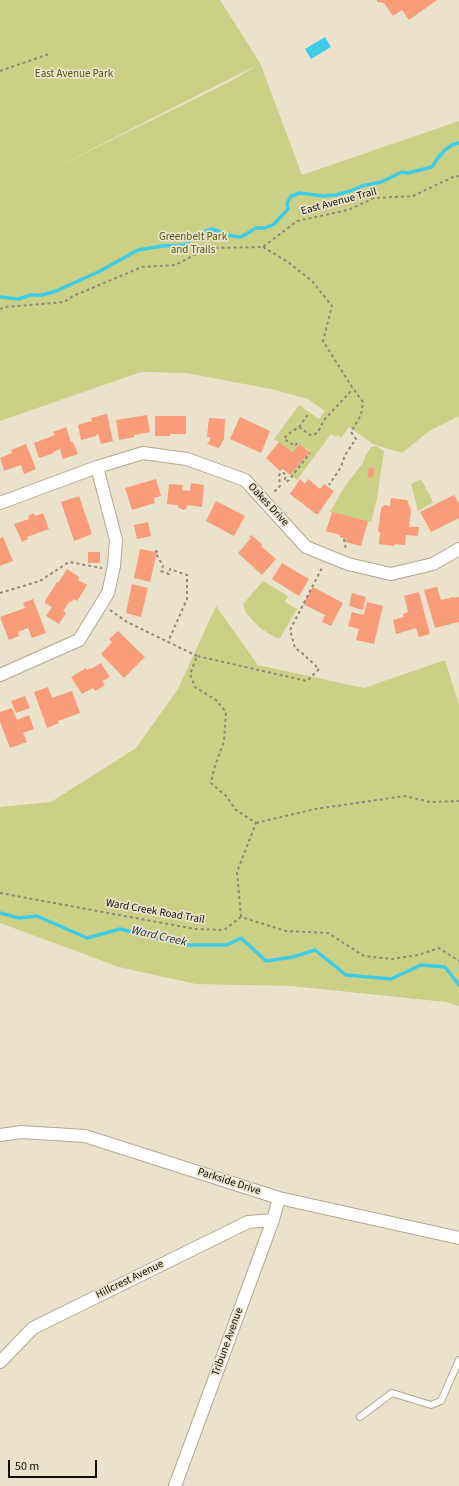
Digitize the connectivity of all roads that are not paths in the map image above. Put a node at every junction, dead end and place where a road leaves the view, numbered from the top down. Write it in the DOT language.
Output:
graph roads {
  1 [pos="97,467"];
  2 [pos="0,503"];
  3 [pos="459,549"];
  4 [pos="0,675"];
  5 [pos="0,1135"];
  6 [pos="279,1198"];
  7 [pos="273,1220"];
  8 [pos="459,1238"];
  9 [pos="459,1360"];
  10 [pos="0,1362"];
  11 [pos="360,1417"];
  12 [pos="175,1486"];
  1 -- 2 [label="street, Oakes Drive"];
  1 -- 3 [label="street, Oakes Drive"];
  1 -- 4 [label="street"];
  5 -- 6 [label="street, Parkside Drive"];
  6 -- 7 [label="street, Tribune Avenue"];
  6 -- 8 [label="street, Parkside Drive"];
  7 -- 10 [label="street, Hillcrest Avenue"];
  7 -- 12 [label="street, Tribune Avenue"];
  9 -- 11 [label="lane"];
}
